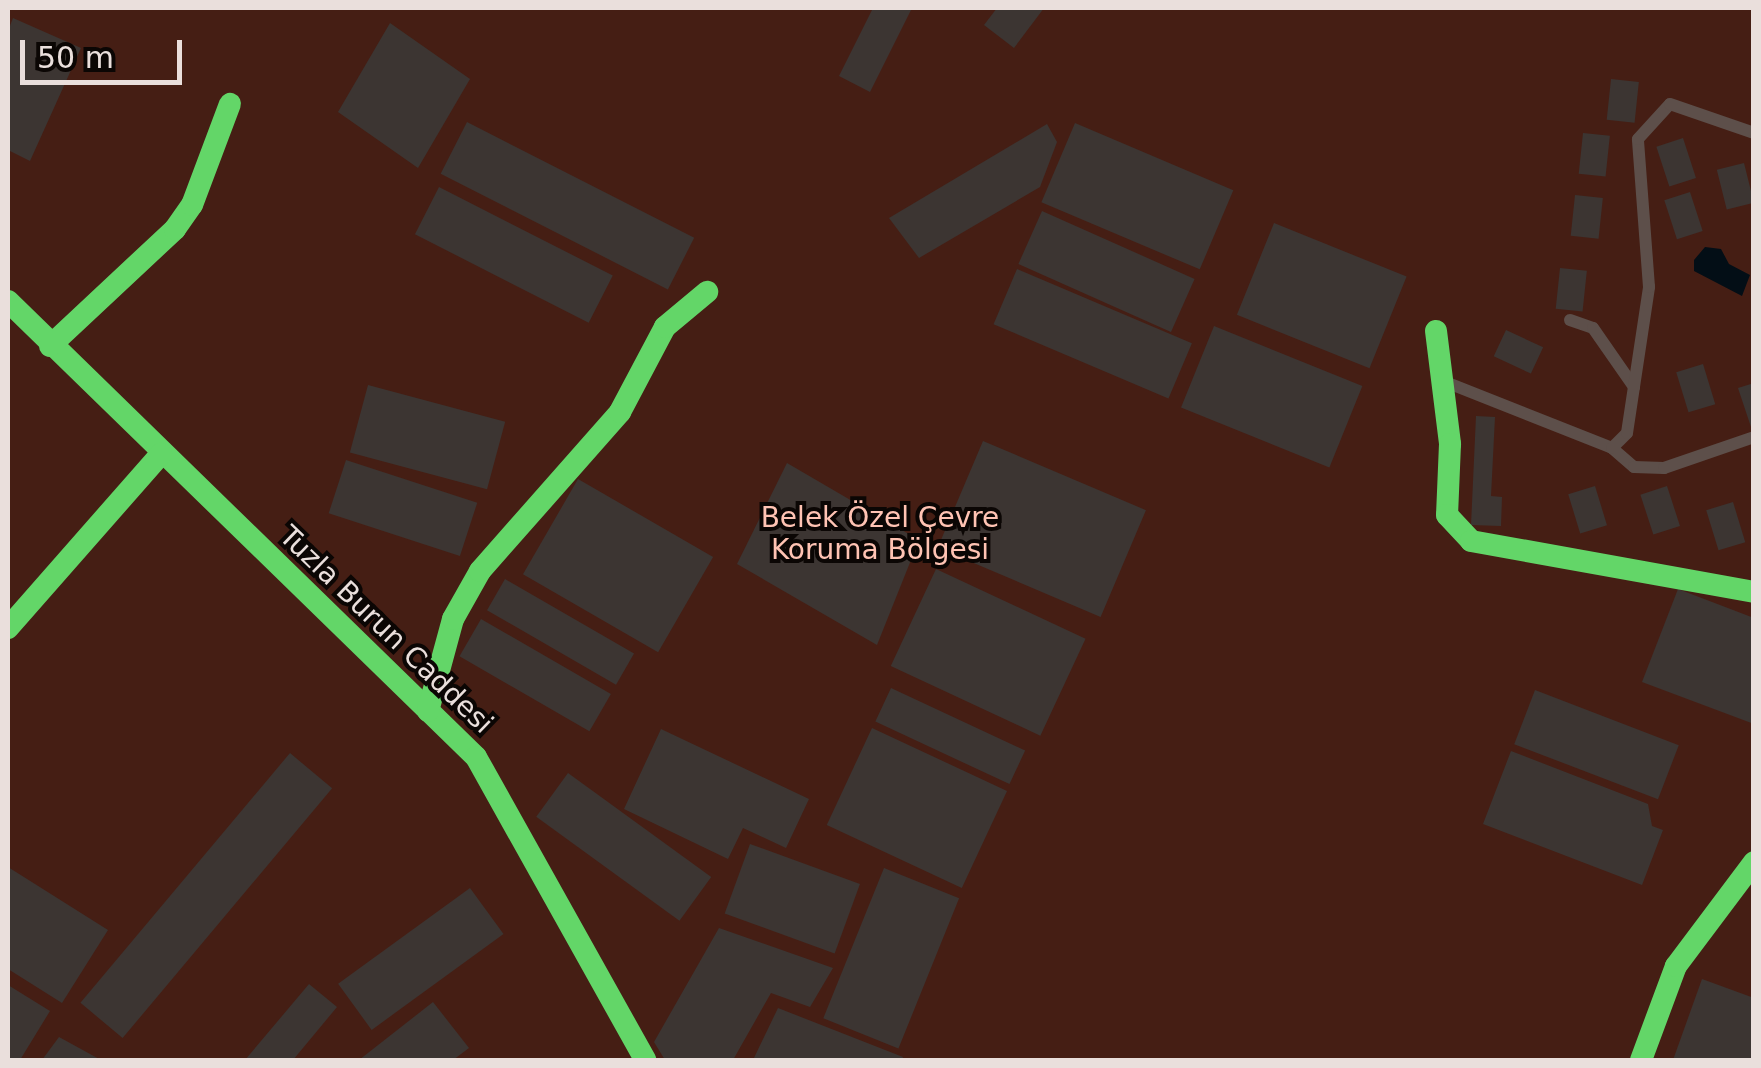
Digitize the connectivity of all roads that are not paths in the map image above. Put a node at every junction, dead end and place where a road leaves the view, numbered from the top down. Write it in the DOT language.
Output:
graph roads {
  1 [pos="230,104"];
  2 [pos="1754,133"];
  3 [pos="707,292"];
  4 [pos="8,301"];
  5 [pos="1570,320"];
  6 [pos="1436,331"];
  7 [pos="50,346"];
  8 [pos="1446,382"];
  9 [pos="1634,386"];
  10 [pos="1754,437"];
  11 [pos="1612,448"];
  12 [pos="161,454"];
  13 [pos="1754,592"];
  14 [pos="8,628"];
  15 [pos="428,711"];
  16 [pos="1754,862"];
  17 [pos="646,1060"];
  18 [pos="1641,1060"];
  1 -- 7 [label="street"];
  2 -- 9 [label="lane"];
  3 -- 15 [label="street"];
  4 -- 7 [label="street, Tuzla Burun Caddesi"];
  5 -- 9 [label="lane"];
  6 -- 8 [label="street"];
  7 -- 12 [label="street, Tuzla Burun Caddesi"];
  8 -- 11 [label="lane"];
  8 -- 13 [label="street"];
  9 -- 11 [label="lane"];
  10 -- 11 [label="lane"];
  12 -- 14 [label="street"];
  12 -- 15 [label="street, Tuzla Burun Caddesi"];
  15 -- 17 [label="street, Tuzla Burun Caddesi"];
  16 -- 18 [label="street"];
}
